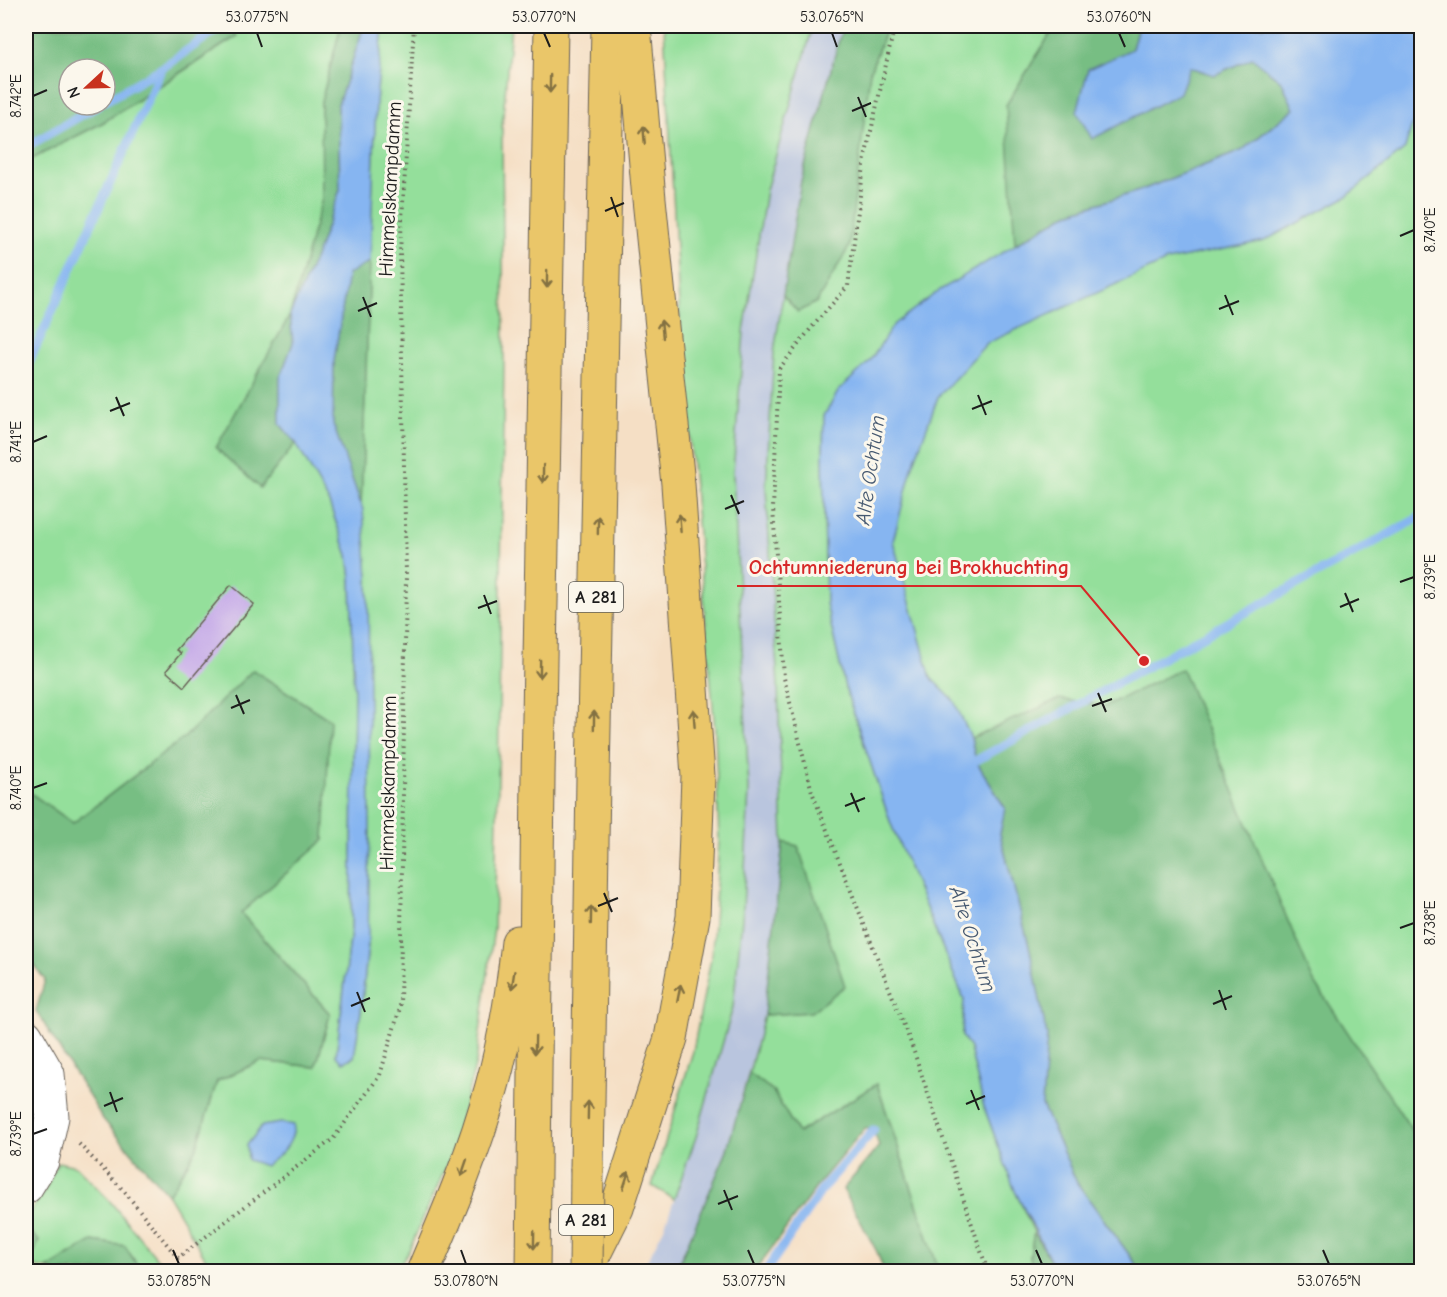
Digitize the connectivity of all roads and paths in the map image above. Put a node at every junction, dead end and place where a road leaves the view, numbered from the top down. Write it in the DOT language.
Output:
graph roads {
  1 [pos="414,26"];
  2 [pos="551,26"];
  3 [pos="609,26"];
  4 [pos="634,26"];
  5 [pos="898,26"];
  6 [pos="538,776"];
  7 [pos="26,1036"];
  8 [pos="26,1077"];
  9 [pos="52,1117"];
  10 [pos="26,1187"];
  11 [pos="423,1272"];
  12 [pos="533,1272"];
  13 [pos="585,1272"];
  14 [pos="988,1272"];
  1 -- 9 [label="path, Himmelskampdamm"];
  2 -- 6 [label="highway, A 281, one-way"];
  13 -- 3 [label="highway, A 281, one-way, bridge"];
  13 -- 4 [label="highway, one-way"];
  5 -- 14 [label="path"];
  6 -- 11 [label="highway, one-way"];
  6 -- 12 [label="highway, A 281, one-way"];
  7 -- 9 [label="street"];
  8 -- 9 [label="street"];
  9 -- 10 [label="street"];
}
